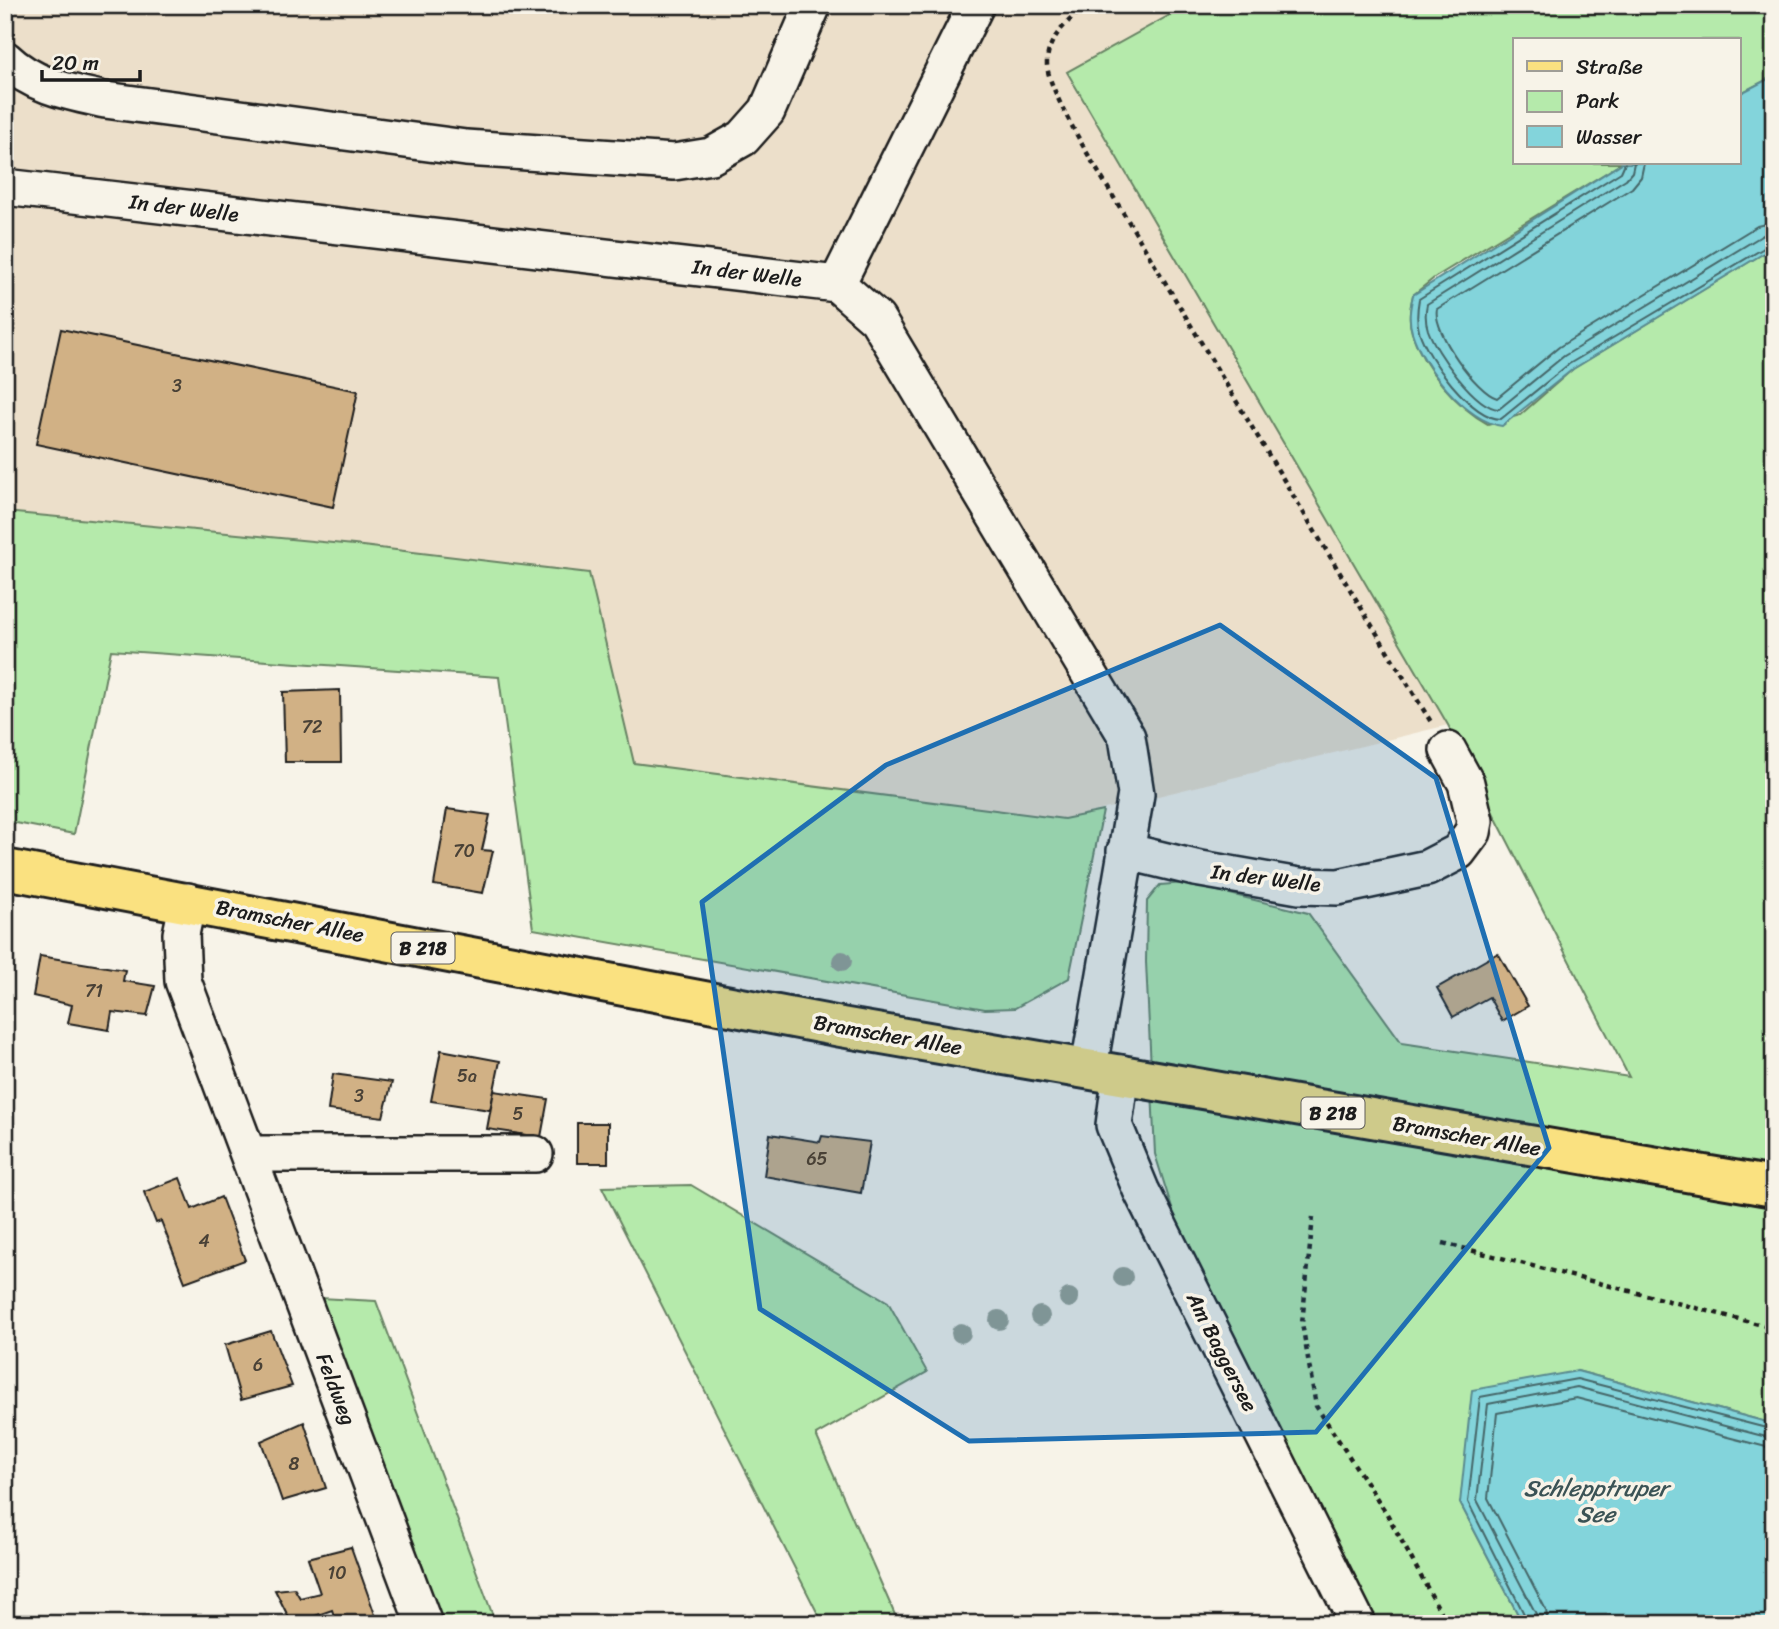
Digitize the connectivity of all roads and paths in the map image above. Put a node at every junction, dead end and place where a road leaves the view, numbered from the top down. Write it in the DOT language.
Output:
graph roads {
  1 [pos="813,5"];
  2 [pos="976,5"];
  3 [pos="1086,5"];
  4 [pos="5,59"];
  5 [pos="5,187"];
  6 [pos="837,284"];
  7 [pos="1448,750"];
  8 [pos="1125,851"];
  9 [pos="5,869"];
  10 [pos="188,901"];
  11 [pos="1105,1070"];
  12 [pos="248,1154"];
  13 [pos="535,1154"];
  14 [pos="1774,1187"];
  15 [pos="1313,1217"];
  16 [pos="1443,1244"];
  17 [pos="1774,1328"];
  18 [pos="424,1624"];
  19 [pos="1358,1624"];
  20 [pos="1447,1624"];
  1 -- 4 [label="street"];
  2 -- 6 [label="street"];
  3 -- 7 [label="path"];
  5 -- 6 [label="street, In der Welle"];
  6 -- 8 [label="street"];
  7 -- 8 [label="street, In der Welle"];
  8 -- 11 [label="street"];
  9 -- 10 [label="main road, Bramscher Allee / B 218"];
  10 -- 11 [label="main road, Bramscher Allee / B 218"];
  10 -- 12 [label="street, Feldweg"];
  11 -- 14 [label="main road, Bramscher Allee / B 218"];
  11 -- 19 [label="street, Am Baggersee"];
  12 -- 13 [label="street"];
  12 -- 18 [label="street, Feldweg"];
  15 -- 20 [label="path"];
  16 -- 17 [label="path"];
}
